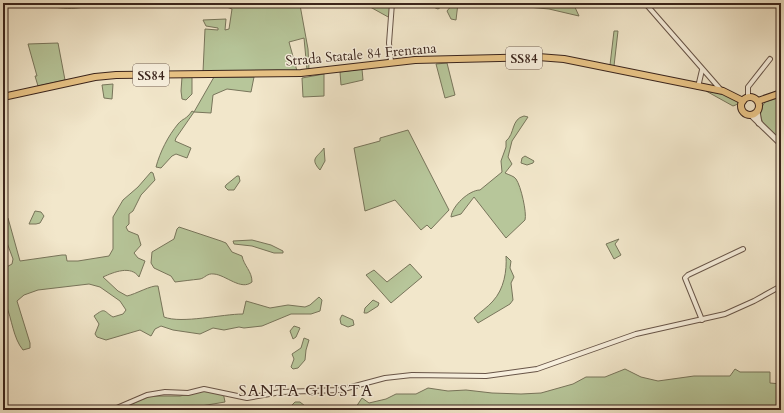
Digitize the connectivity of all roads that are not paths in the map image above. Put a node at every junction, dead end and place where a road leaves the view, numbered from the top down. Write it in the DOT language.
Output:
graph roads {
  1 [pos="392,3"];
  2 [pos="645,3"];
  3 [pos="770,59"];
  4 [pos="391,61"];
  5 [pos="702,70"];
  6 [pos="698,87"];
  7 [pos="723,92"];
  8 [pos="781,93"];
  9 [pos="3,97"];
  10 [pos="745,99"];
  11 [pos="758,101"];
  12 [pos="757,112"];
  13 [pos="751,115"];
  14 [pos="760,126"];
  15 [pos="781,144"];
  16 [pos="743,249"];
  17 [pos="781,286"];
  18 [pos="702,320"];
  19 [pos="112,410"];
  1 -- 4 [label="street"];
  2 -- 5 [label="street"];
  3 -- 10 [label="street"];
  4 -- 6 [label="main road, Strada Statale 84 Frentana / SS84"];
  4 -- 9 [label="main road, Strada Statale 84 Frentana / SS84"];
  5 -- 6 [label="street"];
  5 -- 7 [label="street"];
  6 -- 7 [label="main road, Strada Statale 84 Frentana / SS84"];
  7 -- 10 [label="main road, Strada Statale 84 Frentana / SS84"];
  8 -- 11 [label="main road"];
  10 -- 11 [label="main road"];
  10 -- 13 [label="main road"];
  11 -- 12 [label="main road"];
  12 -- 13 [label="main road"];
  12 -- 14 [label="street"];
  13 -- 14 [label="street"];
  14 -- 15 [label="street"];
  16 -- 18 [label="street"];
  17 -- 18 [label="street"];
  18 -- 19 [label="street"];
}
